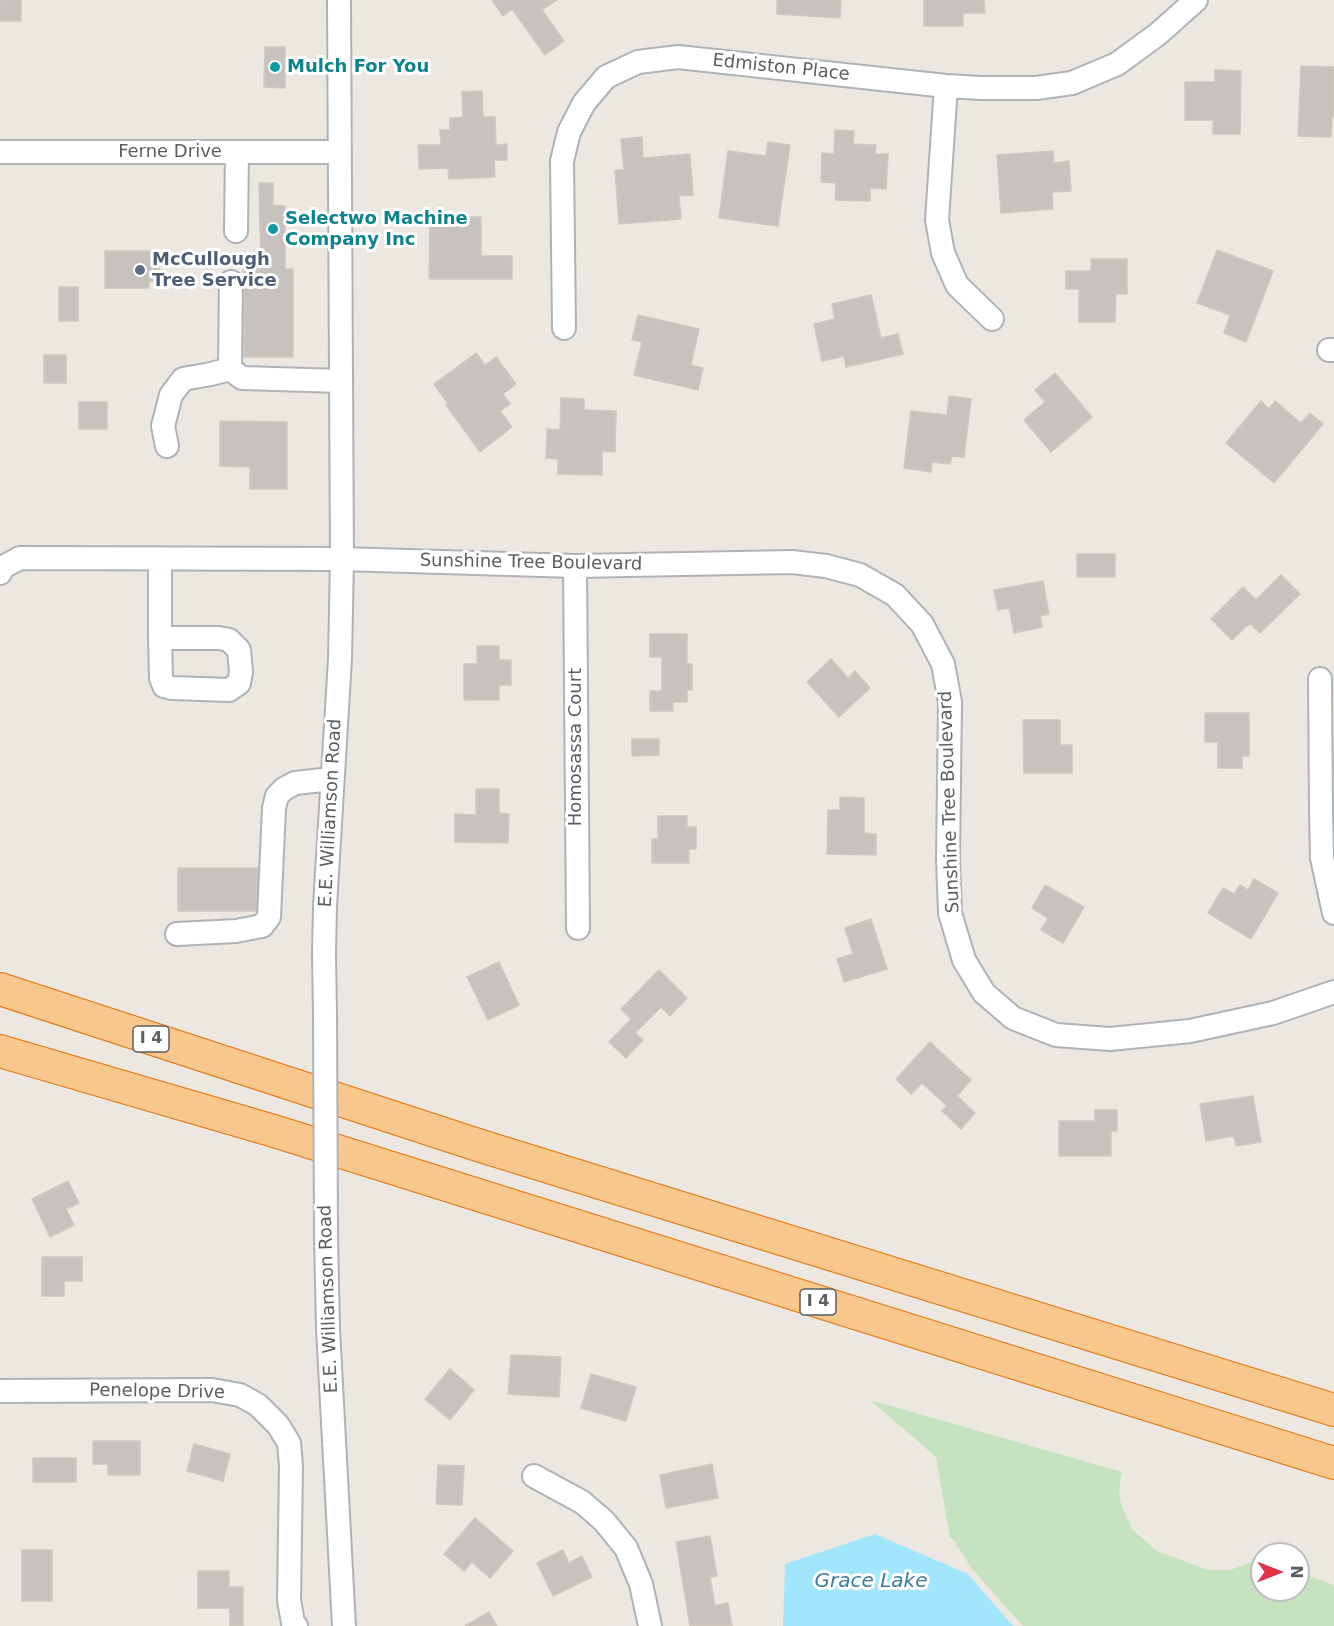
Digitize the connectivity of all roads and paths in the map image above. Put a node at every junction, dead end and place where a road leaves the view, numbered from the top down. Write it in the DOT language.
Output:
graph roads {
  1 [pos="339,0"];
  2 [pos="1196,0"];
  3 [pos="945,86"];
  4 [pos="0,152"];
  5 [pos="237,152"];
  6 [pos="340,152"];
  7 [pos="236,231"];
  8 [pos="231,282"];
  9 [pos="992,319"];
  10 [pos="564,328"];
  11 [pos="230,369"];
  12 [pos="341,381"];
  13 [pos="167,446"];
  14 [pos="160,559"];
  15 [pos="342,559"];
  16 [pos="575,566"];
  17 [pos="0,573"];
  18 [pos="160,638"];
  19 [pos="1320,679"];
  20 [pos="332,780"];
  21 [pos="1334,913"];
  22 [pos="578,928"];
  23 [pos="177,934"];
  24 [pos="0,989"];
  25 [pos="1334,992"];
  26 [pos="0,1051"];
  27 [pos="0,1390"];
  28 [pos="1334,1410"];
  29 [pos="1334,1463"];
  30 [pos="534,1476"];
  31 [pos="296,1626"];
  32 [pos="344,1626"];
  33 [pos="650,1626"];
  1 -- 6 [label="street, E.E. Williamson Road"];
  2 -- 3 [label="street, Edmiston Place"];
  3 -- 9 [label="street"];
  3 -- 10 [label="street, Edmiston Place"];
  4 -- 5 [label="street, Ferne Drive"];
  5 -- 6 [label="street, Ferne Drive"];
  5 -- 7 [label="street"];
  6 -- 12 [label="street, E.E. Williamson Road"];
  8 -- 11 [label="street"];
  11 -- 12 [label="street"];
  11 -- 13 [label="street"];
  12 -- 15 [label="street, E.E. Williamson Road"];
  14 -- 15 [label="street, Sunshine Tree Boulevard"];
  14 -- 17 [label="street, Sunshine Tree Boulevard"];
  14 -- 18 [label="street"];
  15 -- 16 [label="street, Sunshine Tree Boulevard"];
  15 -- 20 [label="street, E.E. Williamson Road"];
  16 -- 22 [label="street, Homosassa Court"];
  16 -- 25 [label="street, Sunshine Tree Boulevard"];
  19 -- 21 [label="street"];
  20 -- 23 [label="street"];
  20 -- 32 [label="street, E.E. Williamson Road, bridge"];
  24 -- 28 [label="highway, I 4"];
  26 -- 29 [label="highway, I 4"];
  27 -- 31 [label="street, Penelope Drive"];
  30 -- 33 [label="street"];
}
